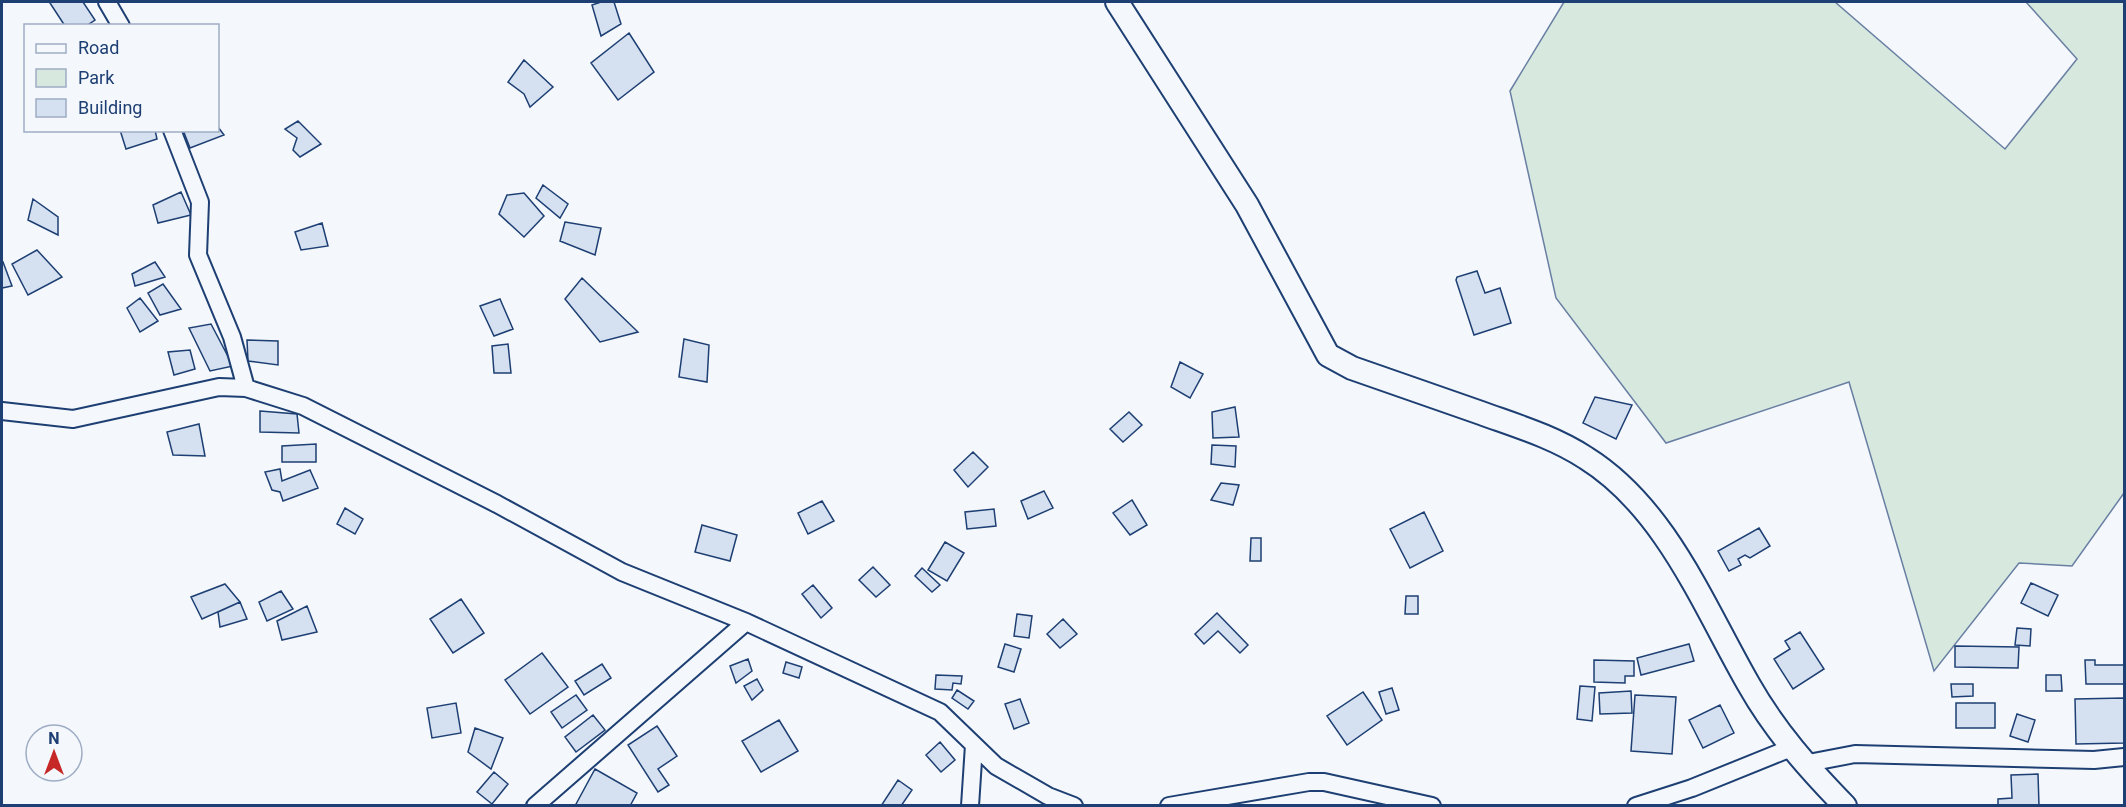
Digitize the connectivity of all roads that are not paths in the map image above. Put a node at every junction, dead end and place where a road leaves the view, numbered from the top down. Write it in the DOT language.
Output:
graph roads {
  1 [pos="107,2"];
  2 [pos="1117,2"];
  3 [pos="120,24"];
  4 [pos="173,132"];
  5 [pos="246,387"];
  6 [pos="2,411"];
  7 [pos="746,622"];
  8 [pos="974,745"];
  9 [pos="1797,756"];
  10 [pos="2124,757"];
  11 [pos="535,806"];
  12 [pos="970,806"];
  13 [pos="1074,806"];
  14 [pos="1169,806"];
  15 [pos="1432,806"];
  16 [pos="1636,806"];
  17 [pos="1845,806"];
  1 -- 3 [label="street"];
  2 -- 9 [label="main road"];
  4 -- 5 [label="street"];
  5 -- 6 [label="street"];
  5 -- 7 [label="street"];
  7 -- 8 [label="street"];
  7 -- 11 [label="street"];
  8 -- 12 [label="street"];
  8 -- 13 [label="street"];
  9 -- 10 [label="street"];
  9 -- 16 [label="street"];
  9 -- 17 [label="main road"];
  14 -- 15 [label="street"];
}
